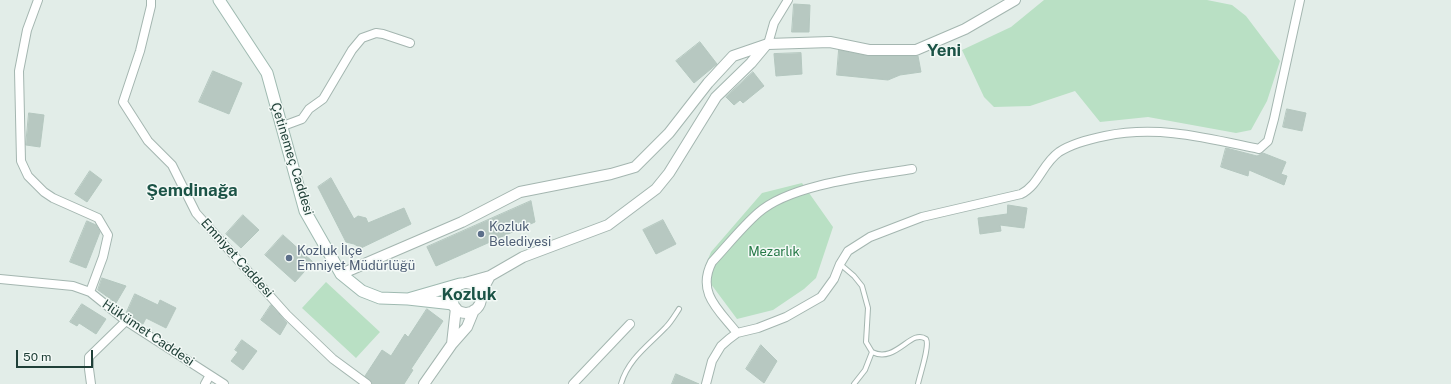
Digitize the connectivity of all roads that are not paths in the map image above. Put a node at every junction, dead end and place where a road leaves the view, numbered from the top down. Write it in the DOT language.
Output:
graph roads {
  1 [pos="38,0"];
  2 [pos="151,0"];
  3 [pos="219,0"];
  4 [pos="788,0"];
  5 [pos="1015,0"];
  6 [pos="1300,0"];
  7 [pos="410,43"];
  8 [pos="768,44"];
  9 [pos="283,126"];
  10 [pos="912,169"];
  11 [pos="840,264"];
  12 [pos="341,274"];
  13 [pos="490,276"];
  14 [pos="0,279"];
  15 [pos="463,284"];
  16 [pos="90,292"];
  17 [pos="481,297"];
  18 [pos="408,299"];
  19 [pos="455,306"];
  20 [pos="679,309"];
  21 [pos="474,310"];
  22 [pos="126,321"];
  23 [pos="630,324"];
  24 [pos="737,334"];
  25 [pos="452,344"];
  26 [pos="872,352"];
  27 [pos="210,375"];
  28 [pos="91,384"];
  29 [pos="205,384"];
  30 [pos="224,384"];
  31 [pos="367,384"];
  32 [pos="424,384"];
  33 [pos="573,384"];
  34 [pos="621,384"];
  35 [pos="706,384"];
  36 [pos="854,384"];
  37 [pos="918,384"];
  1 -- 16 [label="street"];
  2 -- 31 [label="street, Emniyet Caddesi"];
  3 -- 9 [label="main road, Çetinemeç Caddesi"];
  4 -- 8 [label="street"];
  5 -- 8 [label="street"];
  6 -- 11 [label="street"];
  7 -- 9 [label="street"];
  8 -- 12 [label="street"];
  8 -- 13 [label="street"];
  9 -- 12 [label="main road, Çetinemeç Caddesi"];
  10 -- 24 [label="street"];
  11 -- 24 [label="street"];
  11 -- 26 [label="lane"];
  12 -- 18 [label="main road, Çetinemeç Caddesi"];
  13 -- 15 [label="street"];
  13 -- 17 [label="street"];
  14 -- 16 [label="street, Hükümet Caddesi"];
  15 -- 17 [label="street"];
  15 -- 18 [label="main road, Çetinemeç Caddesi"];
  15 -- 19 [label="street"];
  16 -- 22 [label="street, Hükümet Caddesi"];
  17 -- 21 [label="street"];
  18 -- 19 [label="main road, Çetinemeç Caddesi"];
  19 -- 21 [label="street"];
  19 -- 25 [label="street"];
  20 -- 34 [label="lane"];
  21 -- 25 [label="street"];
  22 -- 27 [label="street, Hükümet Caddesi"];
  22 -- 28 [label="street"];
  23 -- 33 [label="street"];
  24 -- 35 [label="street"];
  25 -- 32 [label="street"];
  26 -- 36 [label="lane"];
  26 -- 37 [label="lane"];
  27 -- 29 [label="street"];
  27 -- 30 [label="street, Hükümet Caddesi"];
}
